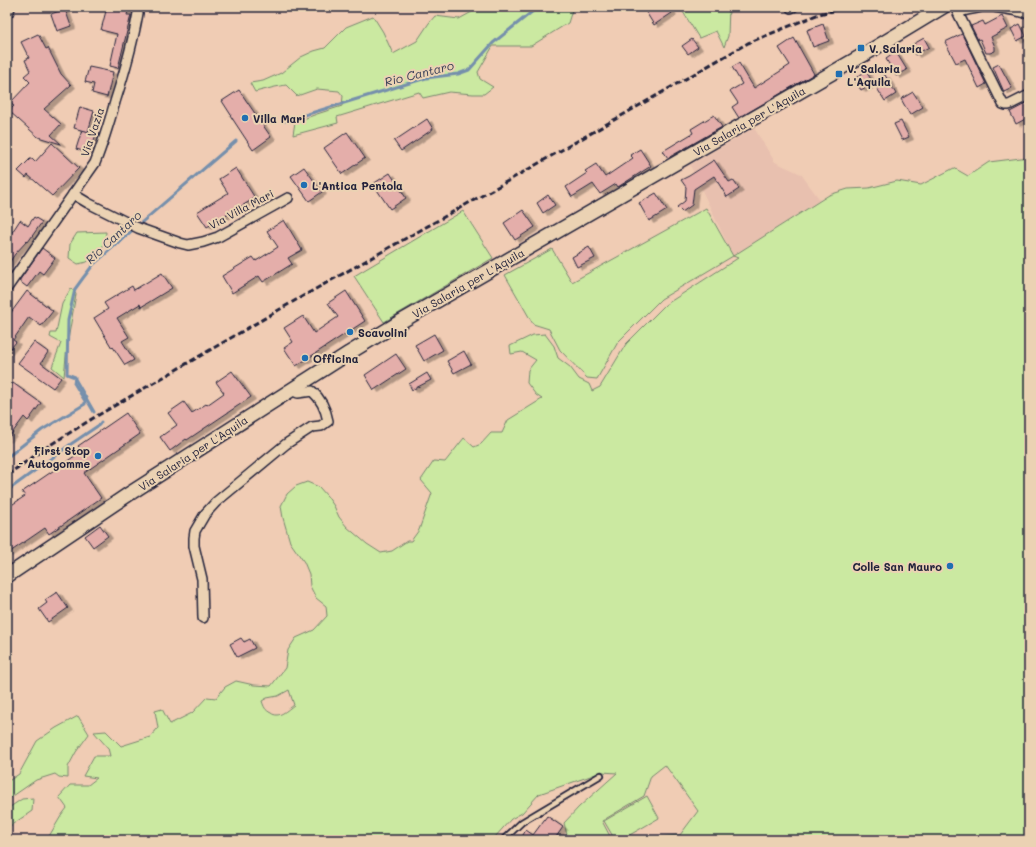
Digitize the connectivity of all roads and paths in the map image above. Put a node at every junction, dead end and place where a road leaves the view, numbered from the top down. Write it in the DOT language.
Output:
graph roads {
  1 [pos="8,7"];
  2 [pos="139,7"];
  3 [pos="248,7"];
  4 [pos="267,7"];
  5 [pos="943,7"];
  6 [pos="957,10"];
  7 [pos="7,11"];
  8 [pos="1029,14"];
  9 [pos="1029,95"];
  10 [pos="73,194"];
  11 [pos="288,198"];
  12 [pos="7,288"];
  13 [pos="291,390"];
  14 [pos="7,576"];
  15 [pos="203,618"];
  16 [pos="601,775"];
  17 [pos="503,840"];
  1 -- 7 [label="main road"];
  2 -- 10 [label="street, Via Vazia"];
  3 -- 4 [label="path"];
  5 -- 13 [label="main road, Via Salaria per L'Aquila"];
  6 -- 8 [label="street"];
  6 -- 9 [label="street"];
  10 -- 11 [label="street, Via Villa Mari"];
  10 -- 12 [label="street, Via Vazia"];
  13 -- 14 [label="main road, Via Salaria per L'Aquila"];
  13 -- 15 [label="street"];
  16 -- 17 [label="lane"];
}
